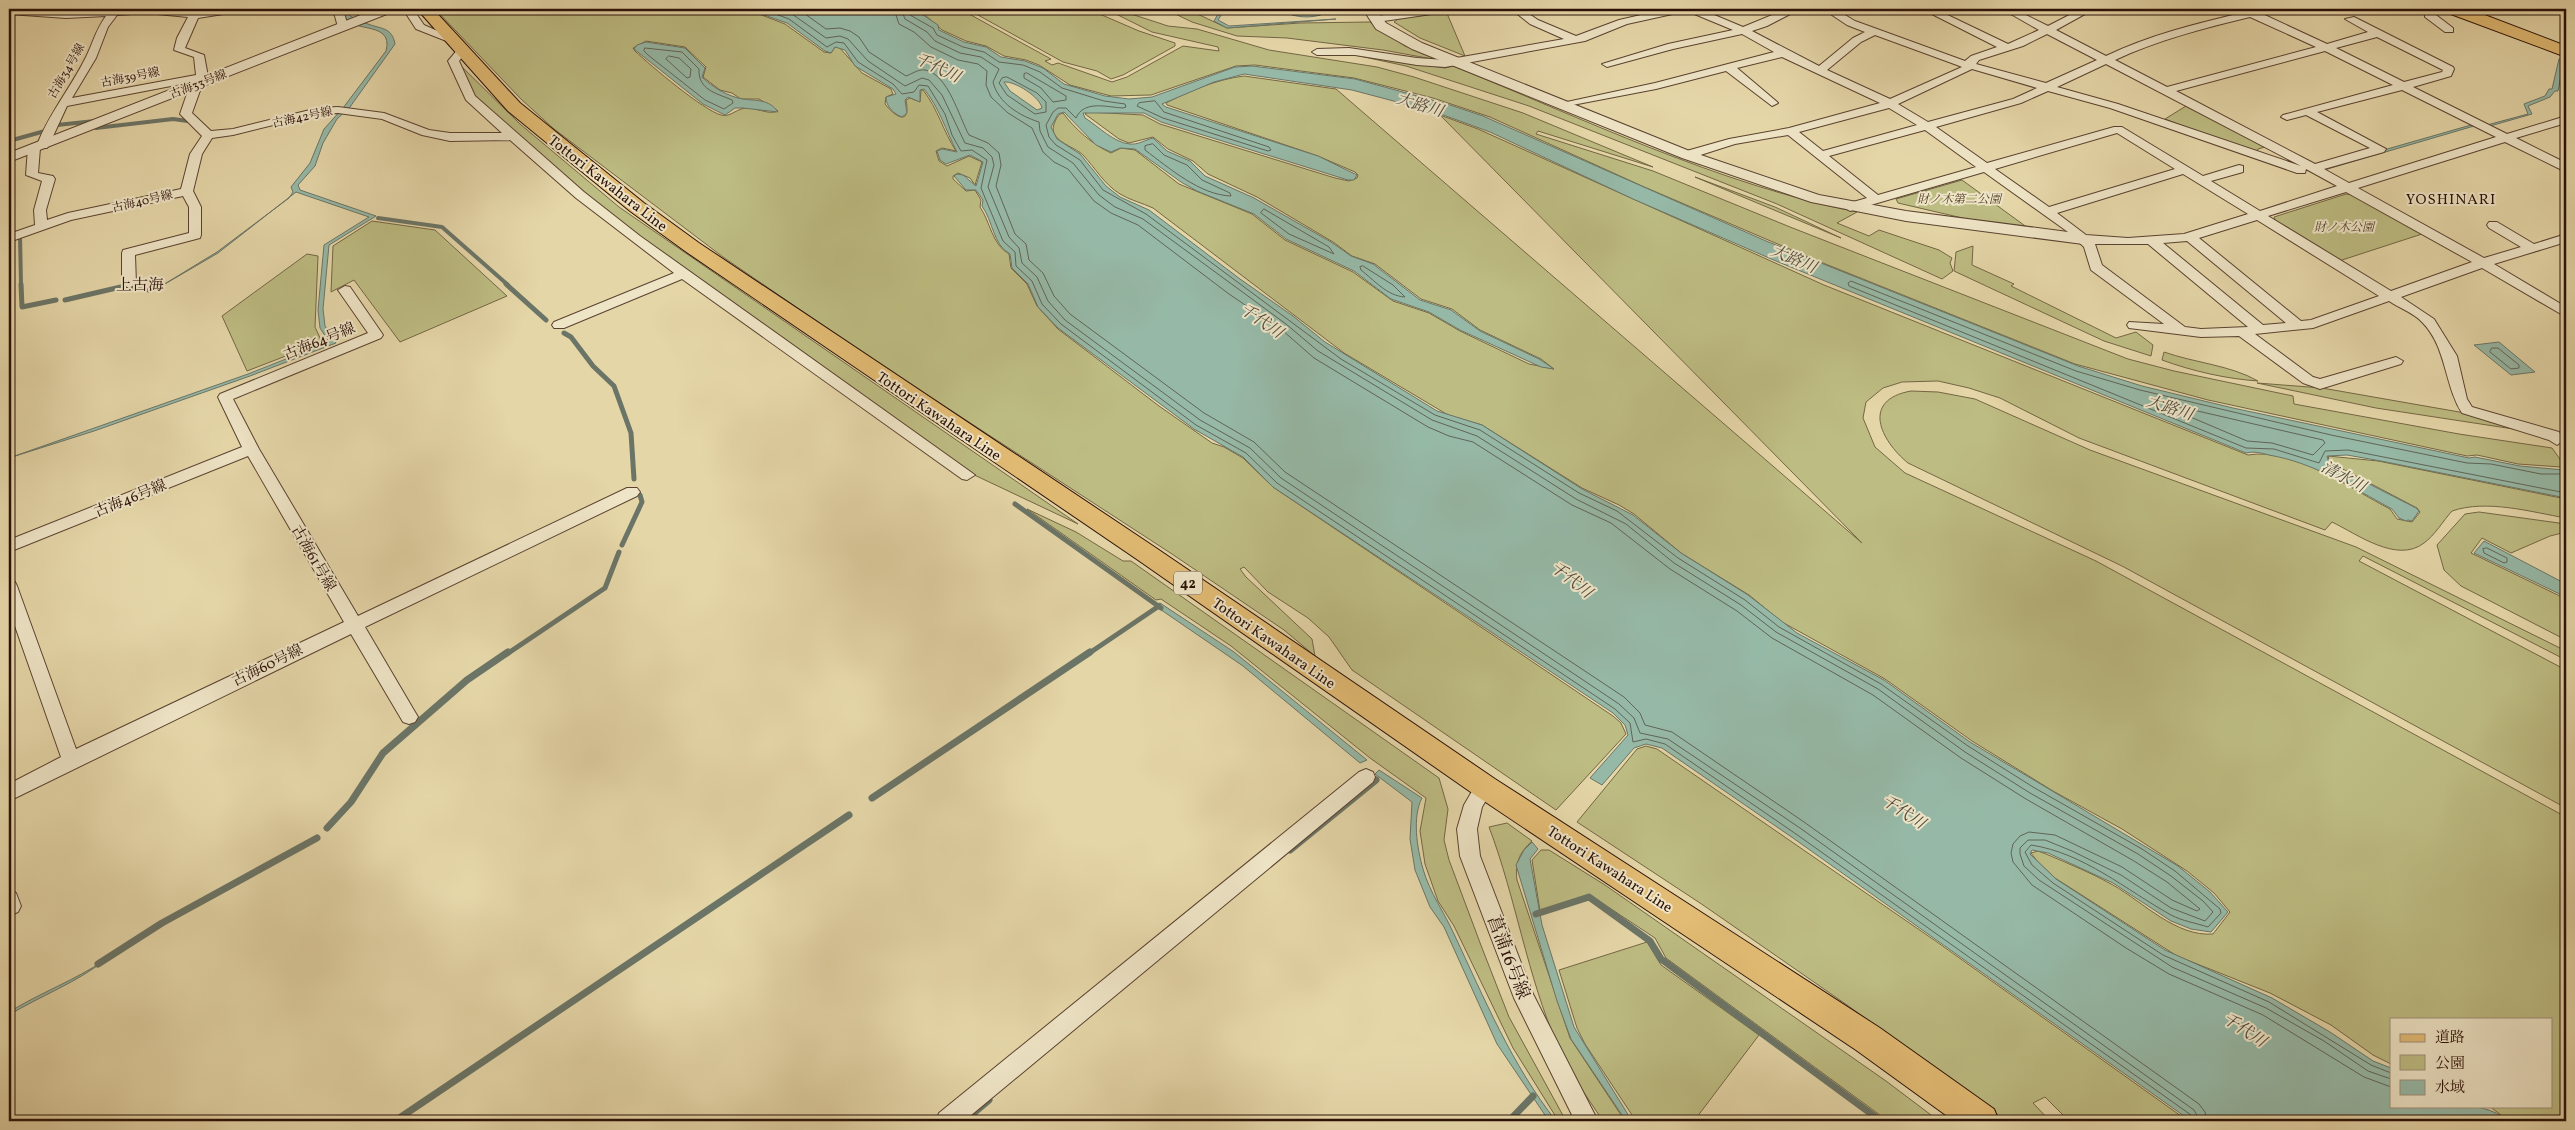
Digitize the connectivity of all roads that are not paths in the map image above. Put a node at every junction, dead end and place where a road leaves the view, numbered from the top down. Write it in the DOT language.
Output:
graph roads {
  1 [pos="148,9"];
  2 [pos="236,9"];
  3 [pos="338,9"];
  4 [pos="387,9"];
  5 [pos="408,9"];
  6 [pos="425,9"];
  7 [pos="1445,9"];
  8 [pos="1516,9"];
  9 [pos="1680,9"];
  10 [pos="1795,9"];
  11 [pos="1828,9"];
  12 [pos="1928,9"];
  13 [pos="2007,9"];
  14 [pos="2089,9"];
  15 [pos="2441,9"];
  16 [pos="2454,9"];
  17 [pos="9,11"];
  18 [pos="115,11"];
  19 [pos="2247,11"];
  20 [pos="1373,14"];
  21 [pos="194,16"];
  22 [pos="2350,19"];
  23 [pos="343,27"];
  24 [pos="2045,29"];
  25 [pos="1742,30"];
  26 [pos="2449,30"];
  27 [pos="1875,31"];
  28 [pos="2378,33"];
  29 [pos="1576,40"];
  30 [pos="458,46"];
  31 [pos="2326,46"];
  32 [pos="2007,48"];
  33 [pos="1317,52"];
  34 [pos="1783,52"];
  35 [pos="2566,52"];
  36 [pos="2104,60"];
  37 [pos="1460,63"];
  38 [pos="1607,64"];
  39 [pos="1970,65"];
  40 [pos="1727,66"];
  41 [pos="1821,69"];
  42 [pos="200,82"];
  43 [pos="2047,86"];
  44 [pos="2403,86"];
  45 [pos="2165,91"];
  46 [pos="64,103"];
  47 [pos="1772,103"];
  48 [pos="1889,103"];
  49 [pos="1566,105"];
  50 [pos="2308,112"];
  51 [pos="2287,117"];
  52 [pos="2566,119"];
  53 [pos="1928,127"];
  54 [pos="1790,131"];
  55 [pos="208,135"];
  56 [pos="512,136"];
  57 [pos="2504,137"];
  58 [pos="38,147"];
  59 [pos="1686,155"];
  60 [pos="1821,155"];
  61 [pos="9,158"];
  62 [pos="1986,167"];
  63 [pos="2566,168"];
  64 [pos="2238,169"];
  65 [pos="2185,170"];
  66 [pos="2317,170"];
  67 [pos="2201,180"];
  68 [pos="2348,187"];
  69 [pos="187,191"];
  70 [pos="1876,199"];
  71 [pos="1850,207"];
  72 [pos="2049,211"];
  73 [pos="2258,216"];
  74 [pos="2493,225"];
  75 [pos="41,226"];
  76 [pos="2190,237"];
  77 [pos="9,238"];
  78 [pos="2566,238"];
  79 [pos="2083,239"];
  80 [pos="2152,240"];
  81 [pos="2553,242"];
  82 [pos="2530,248"];
  83 [pos="2566,250"];
  84 [pos="2483,263"];
  85 [pos="684,272"];
  86 [pos="129,284"];
  87 [pos="345,290"];
  88 [pos="2388,296"];
  89 [pos="2566,313"];
  90 [pos="559,325"];
  91 [pos="2134,325"];
  92 [pos="2298,326"];
  93 [pos="2180,330"];
  94 [pos="2261,330"];
  95 [pos="2242,332"];
  96 [pos="2396,360"];
  97 [pos="225,397"];
  98 [pos="2557,440"];
  99 [pos="251,450"];
  100 [pos="967,475"];
  101 [pos="632,492"];
  102 [pos="9,546"];
  103 [pos="9,586"];
  104 [pos="352,624"];
  105 [pos="409,717"];
  106 [pos="71,760"];
  107 [pos="1366,776"];
  108 [pos="1486,788"];
  109 [pos="9,793"];
  110 [pos="947,1121"];
  111 [pos="1587,1121"];
  112 [pos="1982,1121"];
  1 -- 18 [label="street"];
  1 -- 21 [label="street"];
  2 -- 21 [label="street"];
  3 -- 23 [label="street"];
  4 -- 23 [label="street, 古海33号線"];
  5 -- 30 [label="street"];
  6 -- 30 [label="main road, Tottori Kawahara Line / 42"];
  7 -- 20 [label="street"];
  8 -- 29 [label="street"];
  9 -- 25 [label="street"];
  9 -- 29 [label="street"];
  10 -- 25 [label="street"];
  11 -- 27 [label="street"];
  12 -- 32 [label="street"];
  13 -- 24 [label="street"];
  14 -- 24 [label="street"];
  15 -- 26 [label="street"];
  16 -- 35 [label="highway"];
  17 -- 18 [label="street"];
  18 -- 46 [label="street, 古海34号線"];
  19 -- 31 [label="street"];
  19 -- 36 [label="street"];
  20 -- 37 [label="street"];
  21 -- 42 [label="street"];
  22 -- 28 [label="street"];
  23 -- 42 [label="street, 古海33号線"];
  24 -- 32 [label="street"];
  24 -- 36 [label="street"];
  25 -- 34 [label="street"];
  25 -- 38 [label="street"];
  27 -- 39 [label="street"];
  27 -- 41 [label="street"];
  28 -- 31 [label="street"];
  28 -- 44 [label="street"];
  29 -- 37 [label="street"];
  30 -- 56 [label="street"];
  30 -- 108 [label="main road, Tottori Kawahara Line / 42"];
  31 -- 44 [label="street"];
  31 -- 45 [label="street"];
  32 -- 39 [label="street"];
  33 -- 37 [label="street"];
  34 -- 40 [label="street"];
  34 -- 41 [label="street"];
  36 -- 43 [label="street"];
  36 -- 45 [label="street"];
  37 -- 49 [label="street"];
  39 -- 43 [label="street"];
  39 -- 48 [label="street"];
  40 -- 47 [label="street"];
  40 -- 49 [label="street"];
  41 -- 48 [label="street"];
  42 -- 46 [label="street, 古海39号線"];
  42 -- 55 [label="street"];
  42 -- 58 [label="street, 古海33号線"];
  43 -- 53 [label="street"];
  43 -- 66 [label="street"];
  44 -- 50 [label="street"];
  44 -- 57 [label="street"];
  45 -- 66 [label="street"];
  46 -- 58 [label="street, 古海34号線"];
  48 -- 53 [label="street"];
  48 -- 54 [label="street"];
  49 -- 59 [label="street"];
  50 -- 51 [label="street"];
  50 -- 66 [label="street"];
  52 -- 57 [label="street"];
  53 -- 60 [label="street"];
  53 -- 62 [label="street"];
  54 -- 59 [label="street"];
  54 -- 60 [label="street"];
  55 -- 56 [label="street, 古海42号線"];
  55 -- 69 [label="street, 古海40号線"];
  56 -- 85 [label="street"];
  57 -- 63 [label="street"];
  57 -- 68 [label="street"];
  58 -- 61 [label="street, 古海33号線"];
  58 -- 75 [label="street"];
  59 -- 71 [label="street"];
  60 -- 70 [label="street"];
  62 -- 65 [label="street"];
  62 -- 70 [label="street"];
  62 -- 72 [label="street"];
  64 -- 67 [label="street"];
  65 -- 67 [label="street"];
  65 -- 72 [label="street"];
  66 -- 68 [label="street"];
  67 -- 73 [label="street"];
  68 -- 73 [label="street"];
  68 -- 84 [label="street"];
  69 -- 75 [label="street, 古海40号線"];
  69 -- 86 [label="street"];
  70 -- 71 [label="street"];
  71 -- 79 [label="street"];
  72 -- 79 [label="street"];
  73 -- 76 [label="street"];
  73 -- 88 [label="street"];
  74 -- 82 [label="street"];
  75 -- 77 [label="street, 古海40号線"];
  76 -- 80 [label="street"];
  76 -- 92 [label="street"];
  78 -- 81 [label="street"];
  79 -- 80 [label="street"];
  79 -- 93 [label="street"];
  80 -- 94 [label="street"];
  81 -- 82 [label="street"];
  81 -- 83 [label="street"];
  82 -- 84 [label="street"];
  84 -- 88 [label="street"];
  84 -- 89 [label="street"];
  85 -- 90 [label="street"];
  85 -- 100 [label="street"];
  87 -- 97 [label="street, 古海64号線"];
  88 -- 92 [label="street"];
  88 -- 98 [label="street"];
  91 -- 93 [label="street"];
  92 -- 94 [label="street"];
  93 -- 95 [label="street"];
  94 -- 95 [label="street"];
  95 -- 96 [label="street"];
  97 -- 99 [label="street, 古海61号線"];
  99 -- 102 [label="street, 古海46号線"];
  99 -- 104 [label="street, 古海61号線"];
  101 -- 104 [label="street, 古海60号線"];
  103 -- 106 [label="street"];
  104 -- 105 [label="street, 古海61号線"];
  104 -- 106 [label="street, 古海60号線"];
  106 -- 109 [label="street, 古海60号線"];
  107 -- 110 [label="street"];
  108 -- 111 [label="street, 菖蒲16号線"];
  108 -- 112 [label="main road, Tottori Kawahara Line / 42"];
}
